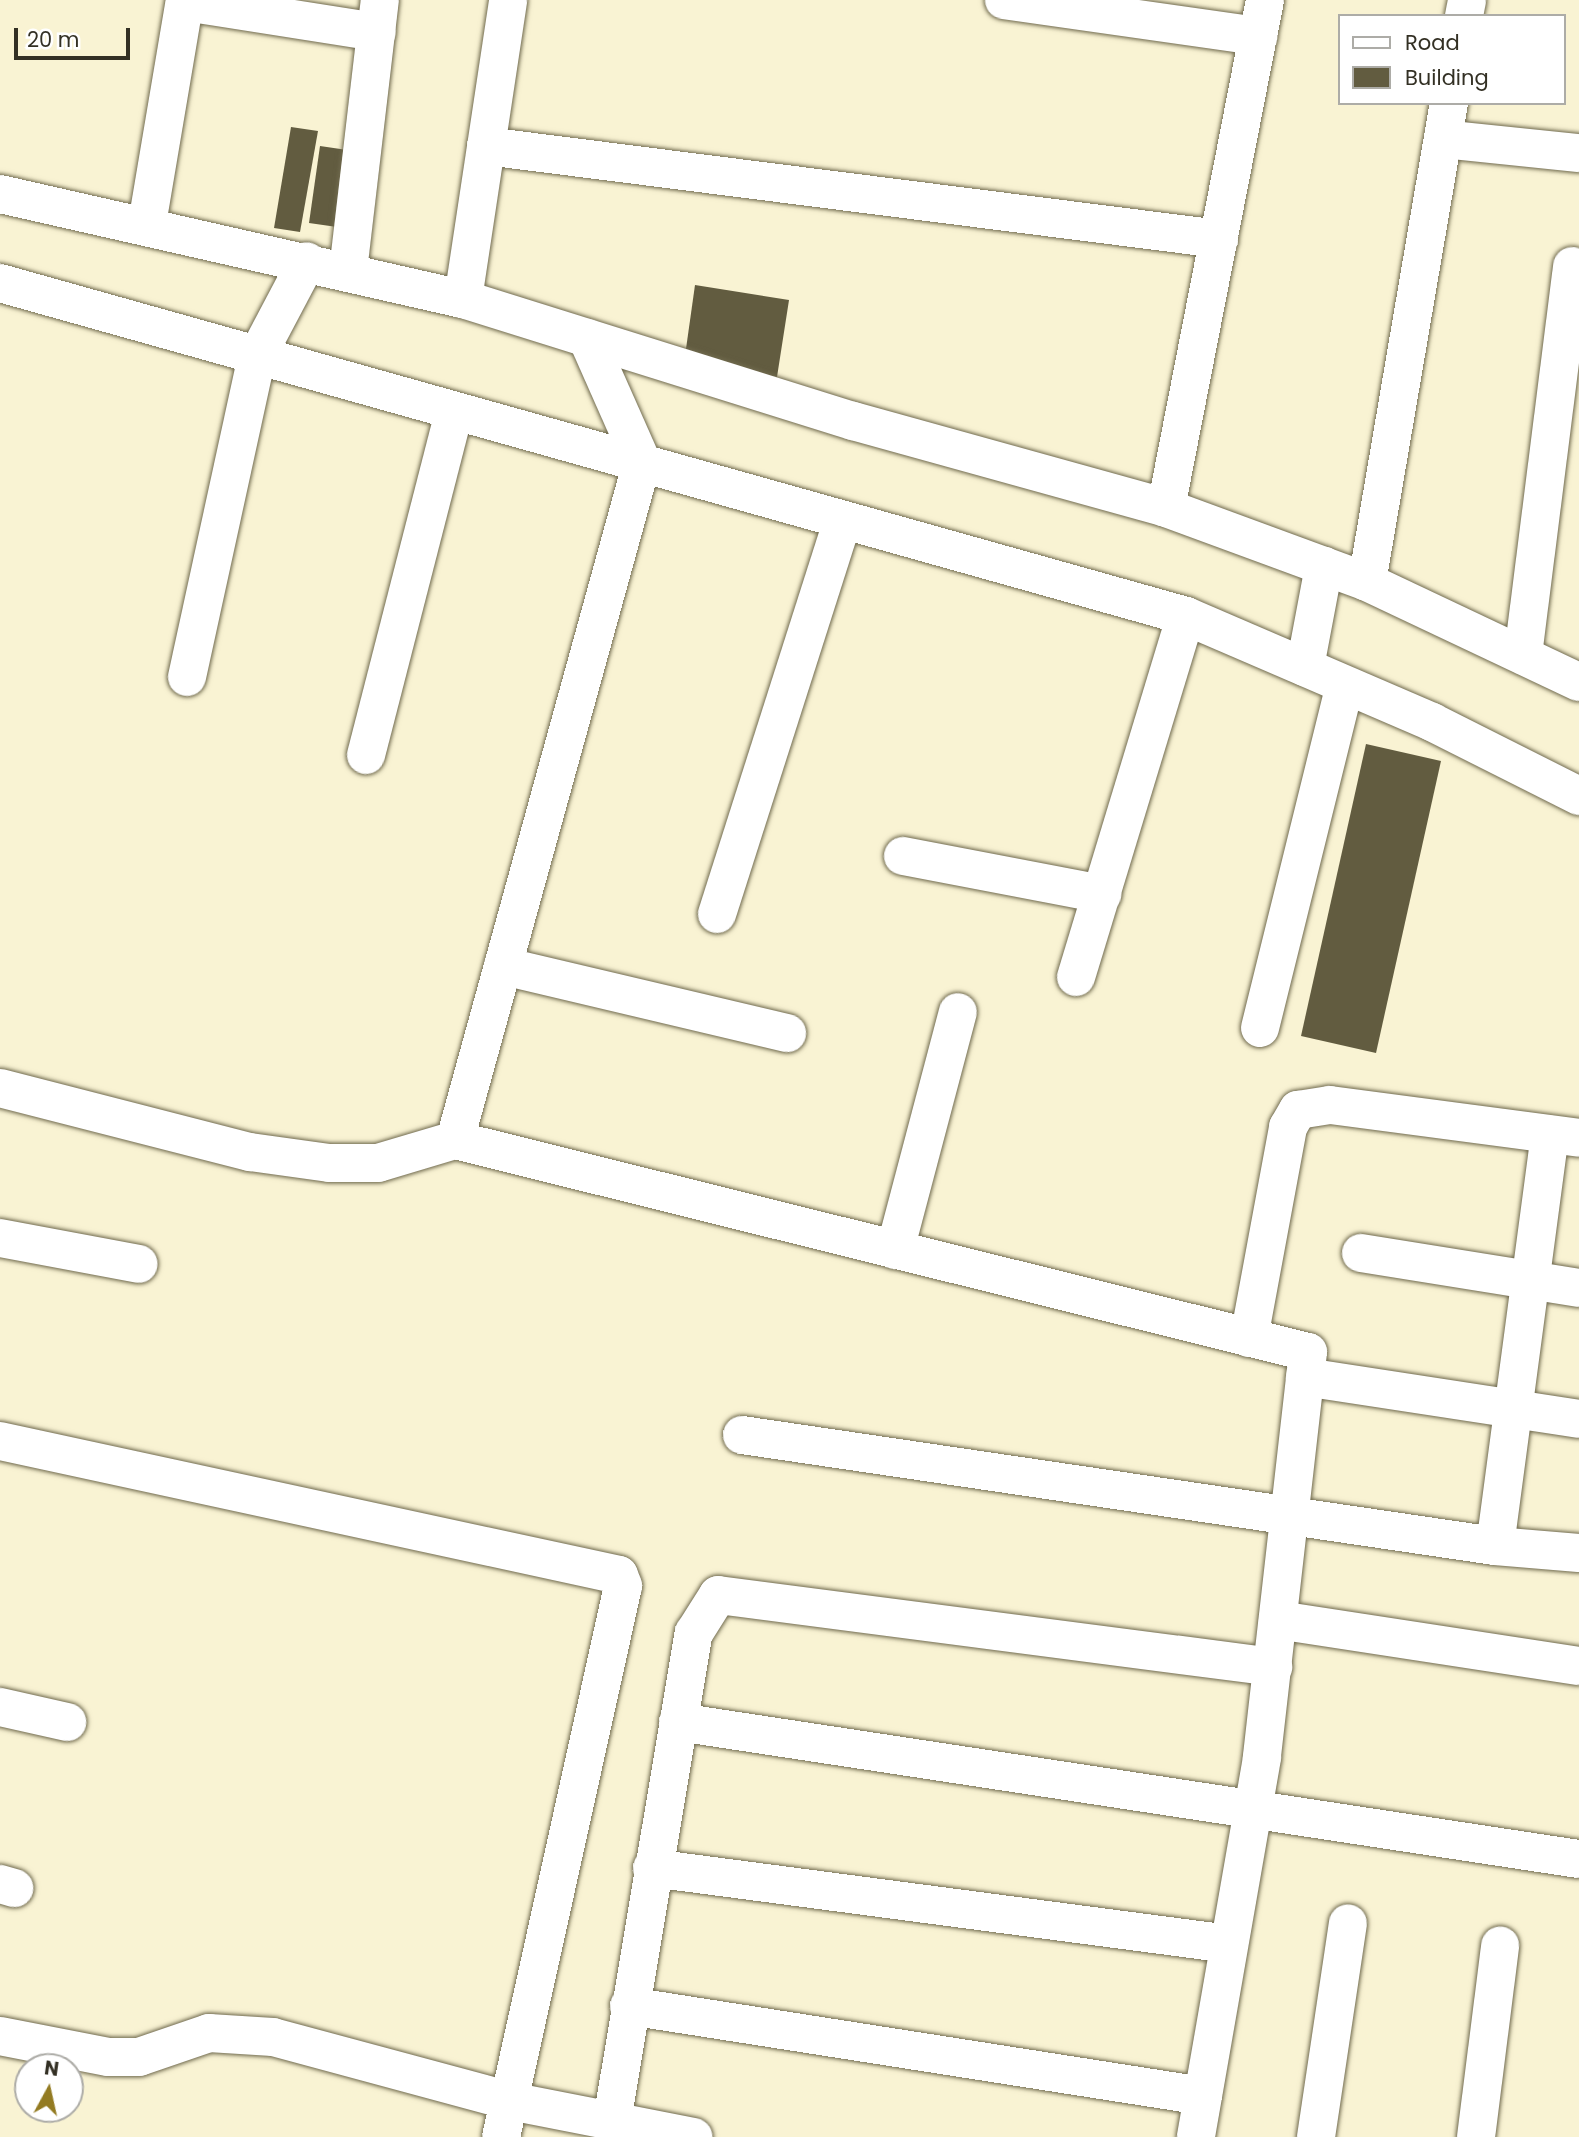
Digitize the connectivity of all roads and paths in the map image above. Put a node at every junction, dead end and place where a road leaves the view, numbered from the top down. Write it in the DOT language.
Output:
graph roads {
  1 [pos="508,0"];
  2 [pos="1004,0"];
  3 [pos="185,1"];
  4 [pos="378,16"];
  5 [pos="1262,18"];
  6 [pos="1446,121"];
  7 [pos="486,146"];
  8 [pos="1579,153"];
  9 [pos="0,194"];
  10 [pos="147,224"];
  11 [pos="1219,239"];
  12 [pos="307,261"];
  13 [pos="1572,265"];
  14 [pos="348,271"];
  15 [pos="0,283"];
  16 [pos="463,299"];
  17 [pos="587,338"];
  18 [pos="257,356"];
  19 [pos="454,412"];
  20 [pos="642,462"];
  21 [pos="1166,508"];
  22 [pos="842,523"];
  23 [pos="1324,566"];
  24 [pos="1367,582"];
  25 [pos="1186,616"];
  26 [pos="1523,655"];
  27 [pos="1305,667"];
  28 [pos="187,677"];
  29 [pos="1579,682"];
  30 [pos="1345,685"];
  31 [pos="366,755"];
  32 [pos="1579,796"];
  33 [pos="903,856"];
  34 [pos="1102,894"];
  35 [pos="717,914"];
  36 [pos="503,966"];
  37 [pos="1076,977"];
  38 [pos="958,1012"];
  39 [pos="1260,1028"];
  40 [pos="787,1034"];
  41 [pos="0,1088"];
  42 [pos="1565,1137"];
  43 [pos="455,1140"];
  44 [pos="0,1238"];
  45 [pos="895,1250"];
  46 [pos="1361,1253"];
  47 [pos="139,1264"];
  48 [pos="1532,1281"];
  49 [pos="1579,1288"];
  50 [pos="1250,1338"];
  51 [pos="1305,1377"];
  52 [pos="1515,1410"];
  53 [pos="1579,1419"];
  54 [pos="742,1436"];
  55 [pos="0,1441"];
  56 [pos="1291,1513"];
  57 [pos="1495,1546"];
  58 [pos="1579,1552"];
  59 [pos="1278,1620"];
  60 [pos="1579,1665"];
  61 [pos="1273,1667"];
  62 [pos="0,1707"];
  63 [pos="67,1722"];
  64 [pos="678,1722"];
  65 [pos="1253,1811"];
  66 [pos="1579,1859"];
  67 [pos="652,1868"];
  68 [pos="1348,1923"];
  69 [pos="1229,1944"];
  70 [pos="1500,1946"];
  71 [pos="629,2006"];
  72 [pos="0,2036"];
  73 [pos="1203,2096"];
  74 [pos="505,2119"];
  75 [pos="612,2121"];
  76 [pos="694,2137"];
  77 [pos="1196,2137"];
  78 [pos="1316,2137"];
  79 [pos="1476,2137"];
  1 -- 7 [label="street"];
  2 -- 5 [label="street"];
  3 -- 4 [label="street"];
  3 -- 10 [label="street"];
  4 -- 14 [label="street"];
  5 -- 11 [label="street"];
  6 -- 8 [label="street"];
  6 -- 24 [label="street"];
  7 -- 11 [label="street"];
  7 -- 16 [label="street"];
  9 -- 10 [label="street"];
  10 -- 12 [label="street"];
  11 -- 21 [label="street"];
  12 -- 14 [label="street"];
  12 -- 18 [label="street"];
  13 -- 26 [label="street"];
  14 -- 16 [label="street"];
  15 -- 18 [label="street"];
  16 -- 17 [label="street"];
  17 -- 20 [label="street"];
  17 -- 21 [label="street"];
  18 -- 19 [label="street"];
  18 -- 28 [label="street"];
  19 -- 20 [label="street"];
  19 -- 31 [label="street"];
  20 -- 22 [label="street"];
  20 -- 36 [label="street"];
  21 -- 23 [label="street"];
  22 -- 25 [label="street"];
  22 -- 35 [label="street"];
  23 -- 24 [label="street"];
  23 -- 27 [label="street"];
  24 -- 26 [label="street"];
  25 -- 27 [label="street"];
  25 -- 34 [label="street"];
  26 -- 29 [label="street"];
  27 -- 30 [label="street"];
  30 -- 32 [label="street"];
  30 -- 39 [label="street"];
  33 -- 34 [label="street"];
  34 -- 37 [label="street"];
  36 -- 40 [label="street"];
  36 -- 43 [label="street"];
  38 -- 45 [label="street"];
  41 -- 43 [label="street"];
  42 -- 48 [label="street"];
  42 -- 50 [label="street"];
  43 -- 45 [label="street"];
  44 -- 47 [label="street"];
  45 -- 50 [label="street"];
  46 -- 48 [label="street"];
  48 -- 49 [label="street"];
  48 -- 52 [label="street"];
  50 -- 51 [label="street"];
  51 -- 52 [label="street"];
  51 -- 56 [label="street"];
  52 -- 53 [label="street"];
  52 -- 57 [label="street"];
  54 -- 56 [label="street"];
  55 -- 74 [label="street"];
  56 -- 57 [label="street"];
  56 -- 59 [label="street"];
  57 -- 58 [label="street"];
  59 -- 60 [label="street"];
  59 -- 61 [label="street"];
  61 -- 64 [label="street"];
  61 -- 65 [label="street"];
  62 -- 63 [label="street"];
  64 -- 65 [label="street"];
  64 -- 67 [label="street"];
  65 -- 66 [label="street"];
  65 -- 69 [label="street"];
  67 -- 69 [label="street"];
  67 -- 71 [label="street"];
  68 -- 78 [label="street"];
  69 -- 73 [label="street"];
  70 -- 79 [label="street"];
  71 -- 73 [label="street"];
  71 -- 75 [label="street"];
  72 -- 74 [label="street"];
  73 -- 77 [label="street"];
  74 -- 75 [label="street"];
  75 -- 76 [label="street"];
}
